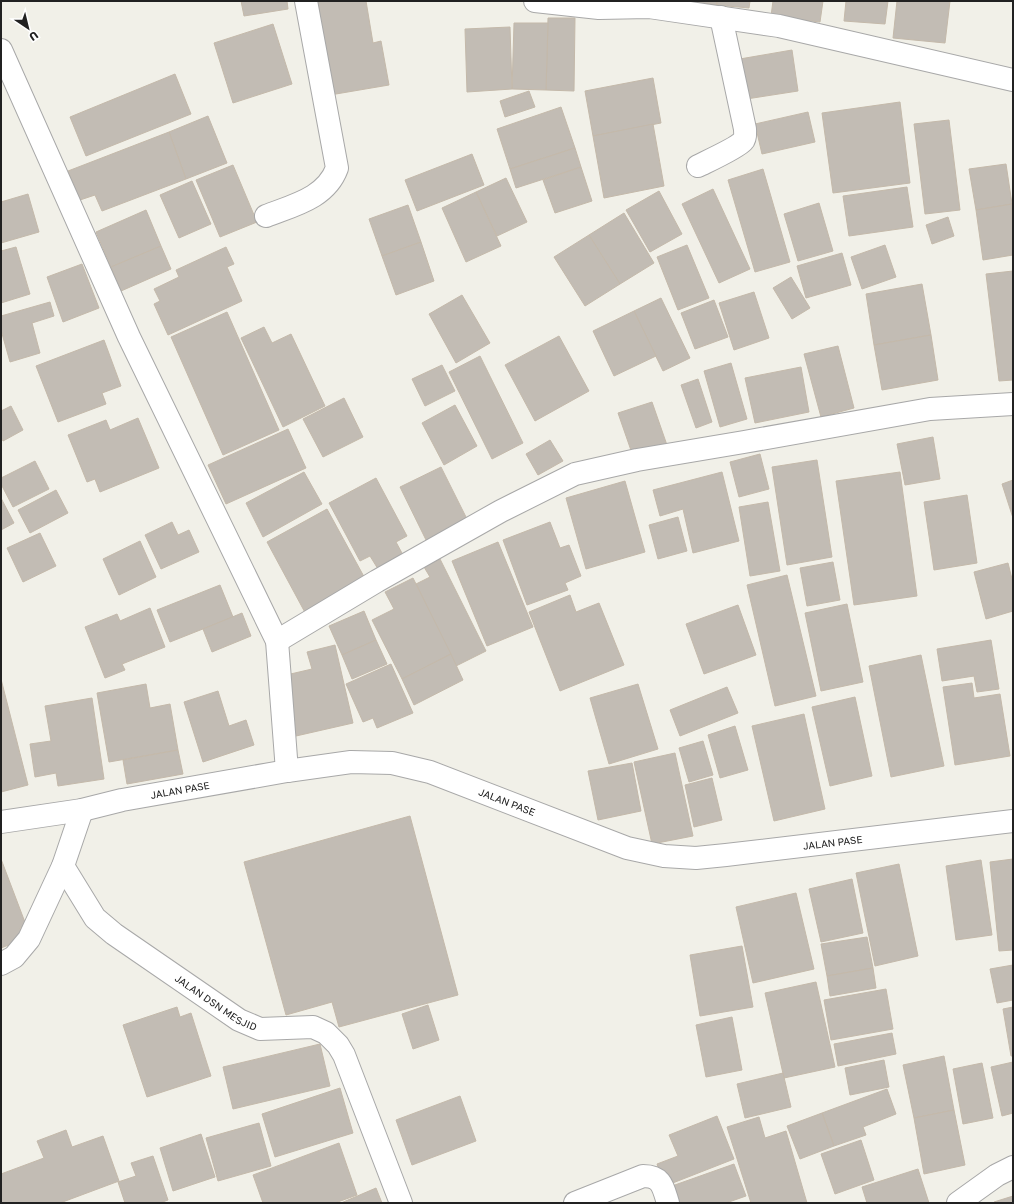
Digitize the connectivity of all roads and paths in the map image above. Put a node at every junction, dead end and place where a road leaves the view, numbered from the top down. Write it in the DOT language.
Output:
graph roads {
  1 [pos="306,1"];
  2 [pos="535,1"];
  3 [pos="721,17"];
  4 [pos="1,50"];
  5 [pos="1013,80"];
  6 [pos="698,166"];
  7 [pos="266,216"];
  8 [pos="1013,404"];
  9 [pos="277,641"];
  10 [pos="287,771"];
  11 [pos="82,810"];
  12 [pos="1013,820"];
  13 [pos="1,822"];
  14 [pos="63,866"];
  15 [pos="1,964"];
  16 [pos="1013,1167"];
  17 [pos="401,1203"];
  18 [pos="575,1203"];
  19 [pos="668,1203"];
  20 [pos="958,1203"];
  1 -- 7 [label="street"];
  2 -- 3 [label="street"];
  3 -- 5 [label="street"];
  3 -- 6 [label="street"];
  4 -- 9 [label="street"];
  8 -- 9 [label="street"];
  9 -- 10 [label="street"];
  10 -- 11 [label="street, JALAN PASE"];
  10 -- 12 [label="street, JALAN PASE"];
  11 -- 13 [label="street, JALAN PASE"];
  11 -- 14 [label="street"];
  14 -- 15 [label="street"];
  14 -- 17 [label="street, JALAN DSN MESJID"];
  16 -- 20 [label="street"];
  18 -- 19 [label="street"];
}
